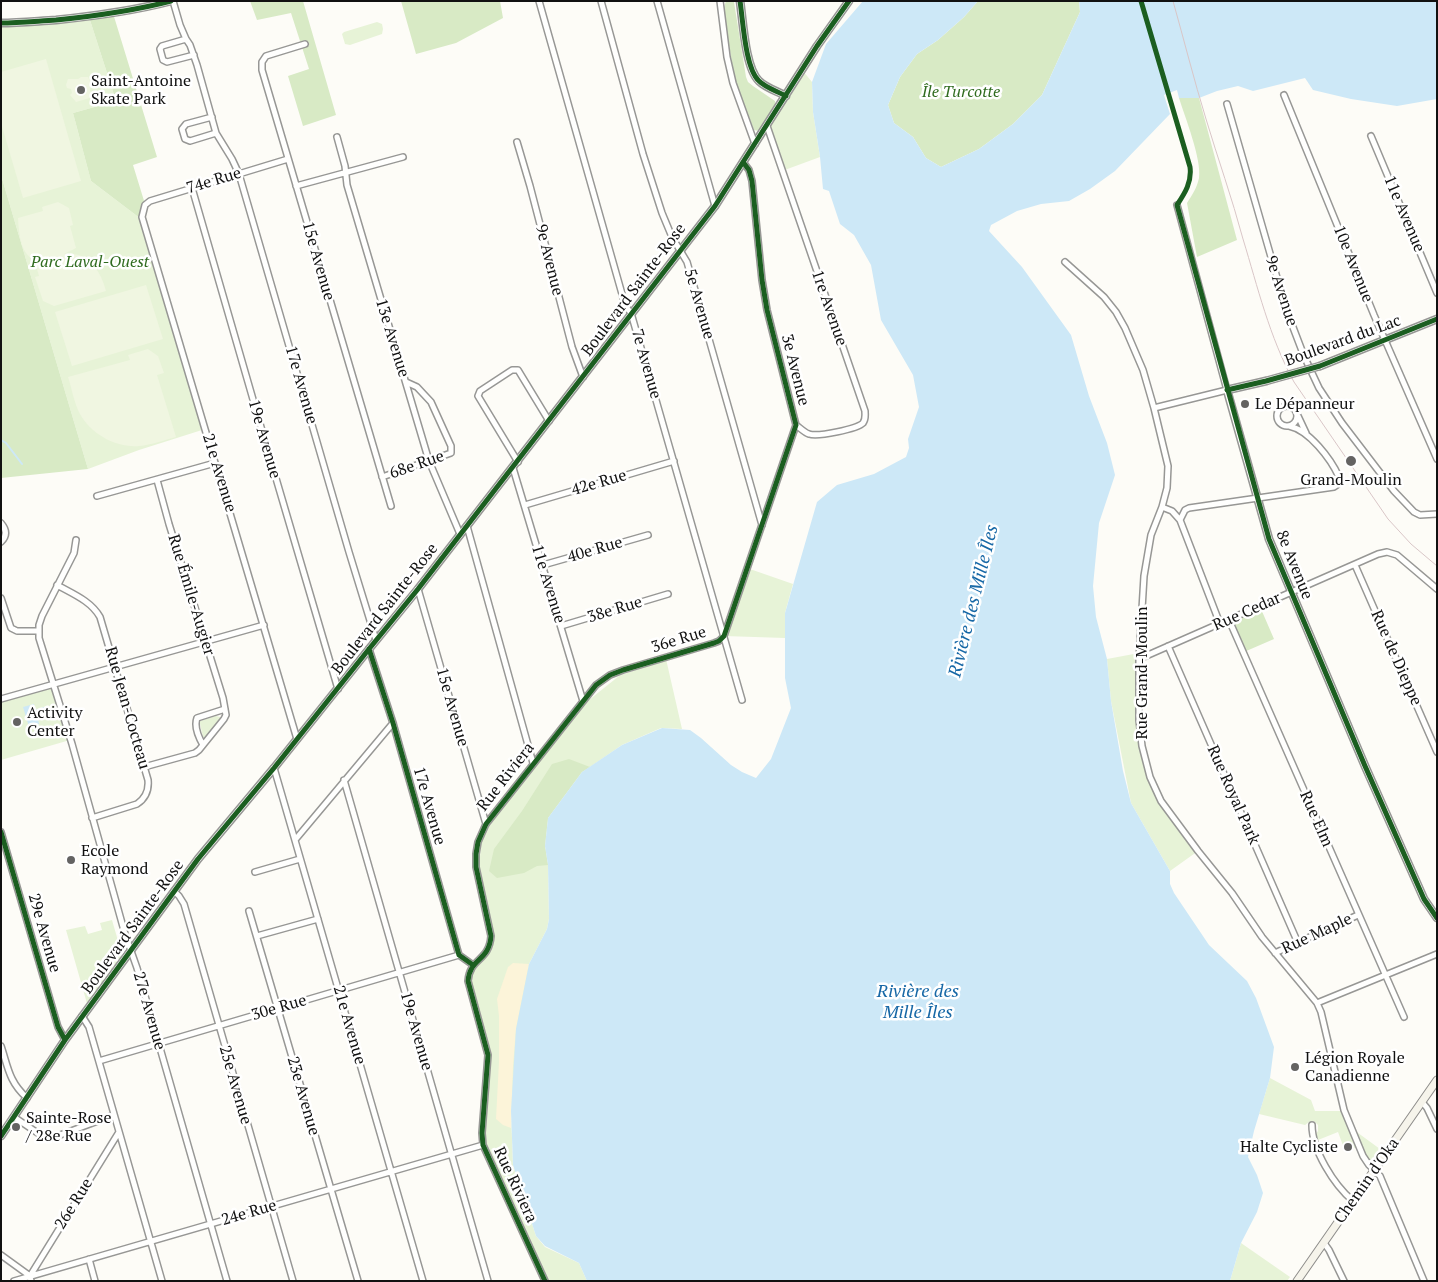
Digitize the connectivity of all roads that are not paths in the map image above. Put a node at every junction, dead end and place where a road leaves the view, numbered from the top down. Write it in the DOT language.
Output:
graph roads {
  1 [pos="171,1"];
  2 [pos="539,1"];
  3 [pos="600,1"];
  4 [pos="657,1"];
  5 [pos="720,1"];
  6 [pos="740,1"];
  7 [pos="849,1"];
  8 [pos="1,22"];
  9 [pos="186,39"];
  10 [pos="305,44"];
  11 [pos="194,55"];
  12 [pos="1284,95"];
  13 [pos="786,96"];
  14 [pos="1227,104"];
  15 [pos="212,117"];
  16 [pos="767,126"];
  17 [pos="216,134"];
  18 [pos="1371,136"];
  19 [pos="337,137"];
  20 [pos="517,142"];
  21 [pos="755,144"];
  22 [pos="404,157"];
  23 [pos="288,159"];
  24 [pos="743,162"];
  25 [pos="238,174"];
  26 [pos="345,174"];
  27 [pos="296,186"];
  28 [pos="192,188"];
  29 [pos="1177,205"];
  30 [pos="715,206"];
  31 [pos="144,208"];
  32 [pos="680,249"];
  33 [pos="1065,262"];
  34 [pos="1437,293"];
  35 [pos="631,313"];
  36 [pos="1437,319"];
  37 [pos="1384,340"];
  38 [pos="583,377"];
  39 [pos="406,382"];
  40 [pos="1227,390"];
  41 [pos="1154,408"];
  42 [pos="1297,413"];
  43 [pos="549,421"];
  44 [pos="796,425"];
  45 [pos="1289,426"];
  46 [pos="1306,434"];
  47 [pos="1437,459"];
  48 [pos="429,461"];
  49 [pos="674,461"];
  50 [pos="215,463"];
  51 [pos="516,465"];
  52 [pos="382,477"];
  53 [pos="157,480"];
  54 [pos="97,496"];
  55 [pos="1257,498"];
  56 [pos="525,505"];
  57 [pos="391,506"];
  58 [pos="1162,507"];
  59 [pos="1437,514"];
  60 [pos="1180,520"];
  61 [pos="1,523"];
  62 [pos="762,525"];
  63 [pos="467,526"];
  64 [pos="460,534"];
  65 [pos="648,535"];
  66 [pos="76,540"];
  67 [pos="1,542"];
  68 [pos="542,565"];
  69 [pos="1355,565"];
  70 [pos="57,585"];
  71 [pos="418,589"];
  72 [pos="1437,589"];
  73 [pos="1292,592"];
  74 [pos="668,594"];
  75 [pos="1,598"];
  76 [pos="1229,620"];
  77 [pos="1220,624"];
  78 [pos="264,625"];
  79 [pos="561,626"];
  80 [pos="39,631"];
  81 [pos="724,636"];
  82 [pos="376,640"];
  83 [pos="206,641"];
  84 [pos="1168,646"];
  85 [pos="369,649"];
  86 [pos="1139,659"];
  87 [pos="638,665"];
  88 [pos="115,667"];
  89 [pos="54,684"];
  90 [pos="338,689"];
  91 [pos="1,699"];
  92 [pos="742,700"];
  93 [pos="583,701"];
  94 [pos="225,709"];
  95 [pos="393,722"];
  96 [pos="298,739"];
  97 [pos="203,745"];
  98 [pos="1437,752"];
  99 [pos="533,763"];
  100 [pos="144,767"];
  101 [pos="274,768"];
  102 [pos="344,780"];
  103 [pos="92,818"];
  104 [pos="486,824"];
  105 [pos="1,832"];
  106 [pos="295,840"];
  107 [pos="300,859"];
  108 [pos="255,872"];
  109 [pos="174,891"];
  110 [pos="249,911"];
  111 [pos="1358,915"];
  112 [pos="1437,918"];
  113 [pos="318,919"];
  114 [pos="257,936"];
  115 [pos="1298,943"];
  116 [pos="130,951"];
  117 [pos="1275,953"];
  118 [pos="1437,954"];
  119 [pos="458,955"];
  120 [pos="473,965"];
  121 [pos="400,972"];
  122 [pos="1385,975"];
  123 [pos="338,990"];
  124 [pos="1317,1002"];
  125 [pos="278,1008"];
  126 [pos="82,1016"];
  127 [pos="1404,1017"];
  128 [pos="218,1026"];
  129 [pos="65,1040"];
  130 [pos="158,1044"];
  131 [pos="1,1046"];
  132 [pos="99,1061"];
  133 [pos="1437,1080"];
  134 [pos="27,1098"];
  135 [pos="1422,1102"];
  136 [pos="114,1115"];
  137 [pos="14,1117"];
  138 [pos="1312,1125"];
  139 [pos="1437,1129"];
  140 [pos="119,1132"];
  141 [pos="1,1136"];
  142 [pos="483,1145"];
  143 [pos="452,1154"];
  144 [pos="1374,1170"];
  145 [pos="392,1172"];
  146 [pos="331,1189"];
  147 [pos="1353,1201"];
  148 [pos="272,1206"];
  149 [pos="211,1224"];
  150 [pos="151,1241"];
  151 [pos="1324,1243"];
  152 [pos="1,1255"];
  153 [pos="89,1259"];
  154 [pos="30,1279"];
  155 [pos="14,1281"];
  156 [pos="95,1281"];
  157 [pos="162,1281"];
  158 [pos="227,1281"];
  159 [pos="293,1281"];
  160 [pos="358,1281"];
  161 [pos="423,1281"];
  162 [pos="488,1281"];
  163 [pos="545,1281"];
  164 [pos="1297,1281"];
  165 [pos="1344,1281"];
  166 [pos="1424,1281"];
  1 -- 8 [label="street"];
  1 -- 9 [label="street, 17e Avenue"];
  2 -- 35 [label="street, 7e Avenue"];
  3 -- 32 [label="street, 5e Avenue"];
  4 -- 30 [label="street"];
  5 -- 21 [label="street"];
  6 -- 13 [label="street"];
  7 -- 13 [label="street, Boulevard Sainte-Rose"];
  9 -- 11 [label="street, 17e Avenue"];
  9 -- 11 [label="street"];
  10 -- 23 [label="street, 15e Avenue"];
  11 -- 15 [label="street, 17e Avenue"];
  12 -- 37 [label="street, 10e Avenue"];
  13 -- 16 [label="street, Boulevard Sainte-Rose"];
  14 -- 59 [label="street, 9e Avenue"];
  15 -- 17 [label="street, 17e Avenue"];
  15 -- 17 [label="street"];
  16 -- 21 [label="street, Boulevard Sainte-Rose"];
  16 -- 44 [label="street, 1re Avenue"];
  17 -- 25 [label="street, 17e Avenue"];
  18 -- 34 [label="street, 11e Avenue"];
  19 -- 26 [label="street, 13e Avenue"];
  20 -- 38 [label="street, 9e Avenue"];
  21 -- 24 [label="street, Boulevard Sainte-Rose"];
  22 -- 26 [label="street"];
  23 -- 25 [label="street, 74e Rue"];
  23 -- 27 [label="street, 15e Avenue"];
  24 -- 30 [label="street, Boulevard Sainte-Rose"];
  24 -- 44 [label="street, 3e Avenue"];
  25 -- 28 [label="street, 74e Rue"];
  25 -- 82 [label="street, 17e Avenue"];
  26 -- 27 [label="street"];
  26 -- 39 [label="street, 13e Avenue"];
  27 -- 52 [label="street, 15e Avenue"];
  28 -- 31 [label="street, 74e Rue"];
  28 -- 90 [label="street, 19e Avenue"];
  29 -- 40 [label="street, 8e Avenue"];
  30 -- 32 [label="street, Boulevard Sainte-Rose"];
  31 -- 50 [label="street, 21e Avenue"];
  32 -- 35 [label="street, Boulevard Sainte-Rose"];
  32 -- 62 [label="street, 5e Avenue"];
  33 -- 41 [label="street, Rue Grand-Moulin"];
  35 -- 38 [label="street, Boulevard Sainte-Rose"];
  35 -- 49 [label="street, 7e Avenue"];
  36 -- 37 [label="street, Boulevard du Lac"];
  37 -- 40 [label="street, Boulevard du Lac, bridge"];
  37 -- 47 [label="street, 10e Avenue"];
  38 -- 43 [label="street, Boulevard Sainte-Rose"];
  39 -- 48 [label="street, 13e Avenue"];
  39 -- 48 [label="street, 68e Rue"];
  40 -- 41 [label="street, Boulevard du Lac"];
  40 -- 55 [label="street, 8e Avenue"];
  41 -- 58 [label="street, Rue Grand-Moulin"];
  42 -- 45 [label="street"];
  42 -- 45 [label="street"];
  42 -- 46 [label="street"];
  43 -- 51 [label="street, Boulevard Sainte-Rose"];
  43 -- 51 [label="street, 11e Avenue"];
  44 -- 62 [label="street, 3e Avenue"];
  45 -- 46 [label="street"];
  46 -- 55 [label="street"];
  48 -- 52 [label="street, 68e Rue"];
  48 -- 64 [label="street, 13e Avenue"];
  49 -- 56 [label="street, 42e Rue"];
  49 -- 81 [label="street, 7e Avenue"];
  50 -- 53 [label="street"];
  50 -- 78 [label="street, 21e Avenue"];
  51 -- 56 [label="street, 11e Avenue"];
  51 -- 63 [label="street, Boulevard Sainte-Rose"];
  52 -- 57 [label="street, 15e Avenue"];
  53 -- 54 [label="street"];
  53 -- 83 [label="street, Rue Émile-Augier"];
  55 -- 60 [label="street"];
  55 -- 73 [label="street, 8e Avenue"];
  56 -- 68 [label="street, 11e Avenue"];
  58 -- 60 [label="street"];
  58 -- 86 [label="street, Rue Grand-Moulin"];
  60 -- 77 [label="street"];
  61 -- 67 [label="street"];
  62 -- 81 [label="street, 3e Avenue"];
  63 -- 64 [label="street, Boulevard Sainte-Rose"];
  63 -- 99 [label="street"];
  64 -- 71 [label="street, Boulevard Sainte-Rose"];
  65 -- 68 [label="street, 40e Rue"];
  66 -- 70 [label="street"];
  68 -- 79 [label="street, 11e Avenue"];
  69 -- 72 [label="street, Rue Cedar"];
  69 -- 73 [label="street, Rue Cedar"];
  69 -- 98 [label="street, Rue de Dieppe"];
  70 -- 80 [label="street"];
  70 -- 88 [label="street, Rue Jean-Cocteau"];
  71 -- 82 [label="street, Boulevard Sainte-Rose"];
  71 -- 104 [label="street, 15e Avenue"];
  73 -- 76 [label="street, Rue Cedar"];
  73 -- 112 [label="street, 8e Avenue"];
  74 -- 79 [label="street, 38e Rue"];
  75 -- 80 [label="street"];
  76 -- 77 [label="street, Rue Cedar"];
  76 -- 111 [label="street, Rue Elm"];
  77 -- 84 [label="street, Rue Cedar"];
  78 -- 83 [label="street"];
  78 -- 96 [label="street, 21e Avenue"];
  79 -- 93 [label="street, 11e Avenue"];
  80 -- 89 [label="street, 27e Avenue"];
  81 -- 87 [label="street, 36e Rue"];
  81 -- 92 [label="street, 7e Avenue"];
  82 -- 85 [label="street, Boulevard Sainte-Rose"];
  83 -- 88 [label="street"];
  83 -- 94 [label="street, Rue Émile-Augier"];
  84 -- 86 [label="street, Rue Cedar"];
  84 -- 115 [label="street, Rue Royal Park"];
  85 -- 90 [label="street, Boulevard Sainte-Rose"];
  85 -- 95 [label="street, 17e Avenue"];
  86 -- 117 [label="street, Rue Grand-Moulin"];
  87 -- 93 [label="street, Rue Riviera"];
  88 -- 89 [label="street"];
  88 -- 100 [label="street, Rue Jean-Cocteau"];
  89 -- 91 [label="street"];
  89 -- 103 [label="street, 27e Avenue"];
  90 -- 96 [label="street, Boulevard Sainte-Rose"];
  93 -- 99 [label="street, Rue Riviera"];
  94 -- 97 [label="street"];
  94 -- 97 [label="street"];
  95 -- 102 [label="street"];
  95 -- 119 [label="street, 17e Avenue"];
  96 -- 101 [label="street, Boulevard Sainte-Rose"];
  97 -- 100 [label="street"];
  99 -- 104 [label="street, Rue Riviera"];
  100 -- 103 [label="street, Rue Jean-Cocteau"];
  101 -- 106 [label="street, 21e Avenue"];
  101 -- 109 [label="street, Boulevard Sainte-Rose"];
  102 -- 106 [label="street"];
  102 -- 121 [label="street, 19e Avenue"];
  103 -- 116 [label="street, 27e Avenue"];
  104 -- 120 [label="street, Rue Riviera"];
  105 -- 129 [label="street, 29e Avenue"];
  106 -- 107 [label="street, 21e Avenue"];
  107 -- 108 [label="street"];
  107 -- 113 [label="street, 21e Avenue"];
  109 -- 116 [label="street, Boulevard Sainte-Rose"];
  109 -- 128 [label="street, 25e Avenue"];
  110 -- 114 [label="street, 23e Avenue"];
  111 -- 115 [label="street, Rue Maple"];
  111 -- 122 [label="street, Rue Elm"];
  113 -- 114 [label="street"];
  113 -- 123 [label="street, 21e Avenue"];
  114 -- 125 [label="street, 23e Avenue"];
  115 -- 117 [label="street, Rue Maple"];
  116 -- 126 [label="street, Boulevard Sainte-Rose"];
  116 -- 130 [label="street, 27e Avenue"];
  117 -- 124 [label="street, Rue Grand-Moulin"];
  118 -- 122 [label="street"];
  119 -- 120 [label="street"];
  119 -- 121 [label="street, 30e Rue"];
  120 -- 142 [label="street, Rue Riviera"];
  121 -- 123 [label="street, 30e Rue"];
  121 -- 143 [label="street, 19e Avenue"];
  122 -- 124 [label="street"];
  122 -- 127 [label="street, Rue Elm"];
  123 -- 125 [label="street, 30e Rue"];
  123 -- 145 [label="street, 21e Avenue"];
  124 -- 144 [label="street, Rue Grand-Moulin"];
  125 -- 128 [label="street, 30e Rue"];
  125 -- 146 [label="street, 23e Avenue"];
  126 -- 129 [label="street, Boulevard Sainte-Rose"];
  126 -- 132 [label="street"];
  128 -- 130 [label="street, 30e Rue"];
  128 -- 148 [label="street, 25e Avenue"];
  129 -- 134 [label="street, Boulevard Sainte-Rose"];
  130 -- 132 [label="street, 30e Rue"];
  130 -- 149 [label="street, 27e Avenue"];
  131 -- 134 [label="street"];
  132 -- 136 [label="street"];
  133 -- 135 [label="main road, Chemin d'Oka"];
  134 -- 137 [label="street, Boulevard Sainte-Rose"];
  135 -- 139 [label="street"];
  135 -- 144 [label="main road, Chemin d'Oka"];
  136 -- 137 [label="street"];
  136 -- 140 [label="street"];
  137 -- 141 [label="street, Boulevard Sainte-Rose"];
  138 -- 147 [label="street"];
  140 -- 150 [label="street"];
  140 -- 154 [label="street, 26e Rue"];
  142 -- 143 [label="street, 24e Rue"];
  142 -- 163 [label="street, Rue Riviera"];
  143 -- 145 [label="street, 24e Rue"];
  143 -- 162 [label="street, 19e Avenue"];
  144 -- 147 [label="main road, Chemin d'Oka"];
  144 -- 166 [label="street"];
  145 -- 146 [label="street, 24e Rue"];
  145 -- 161 [label="street, 21e Avenue"];
  146 -- 148 [label="street, 24e Rue"];
  146 -- 160 [label="street, 23e Avenue"];
  147 -- 151 [label="main road, Chemin d'Oka"];
  148 -- 149 [label="street, 24e Rue"];
  148 -- 159 [label="street, 25e Avenue"];
  149 -- 150 [label="street, 24e Rue"];
  149 -- 158 [label="street, 27e Avenue"];
  150 -- 153 [label="street, 24e Rue"];
  150 -- 157 [label="street"];
  151 -- 164 [label="main road, Chemin d'Oka"];
  151 -- 165 [label="street"];
  152 -- 154 [label="street"];
  153 -- 154 [label="street, 24e Rue"];
  153 -- 156 [label="street"];
  154 -- 155 [label="street, 24e Rue"];
}
